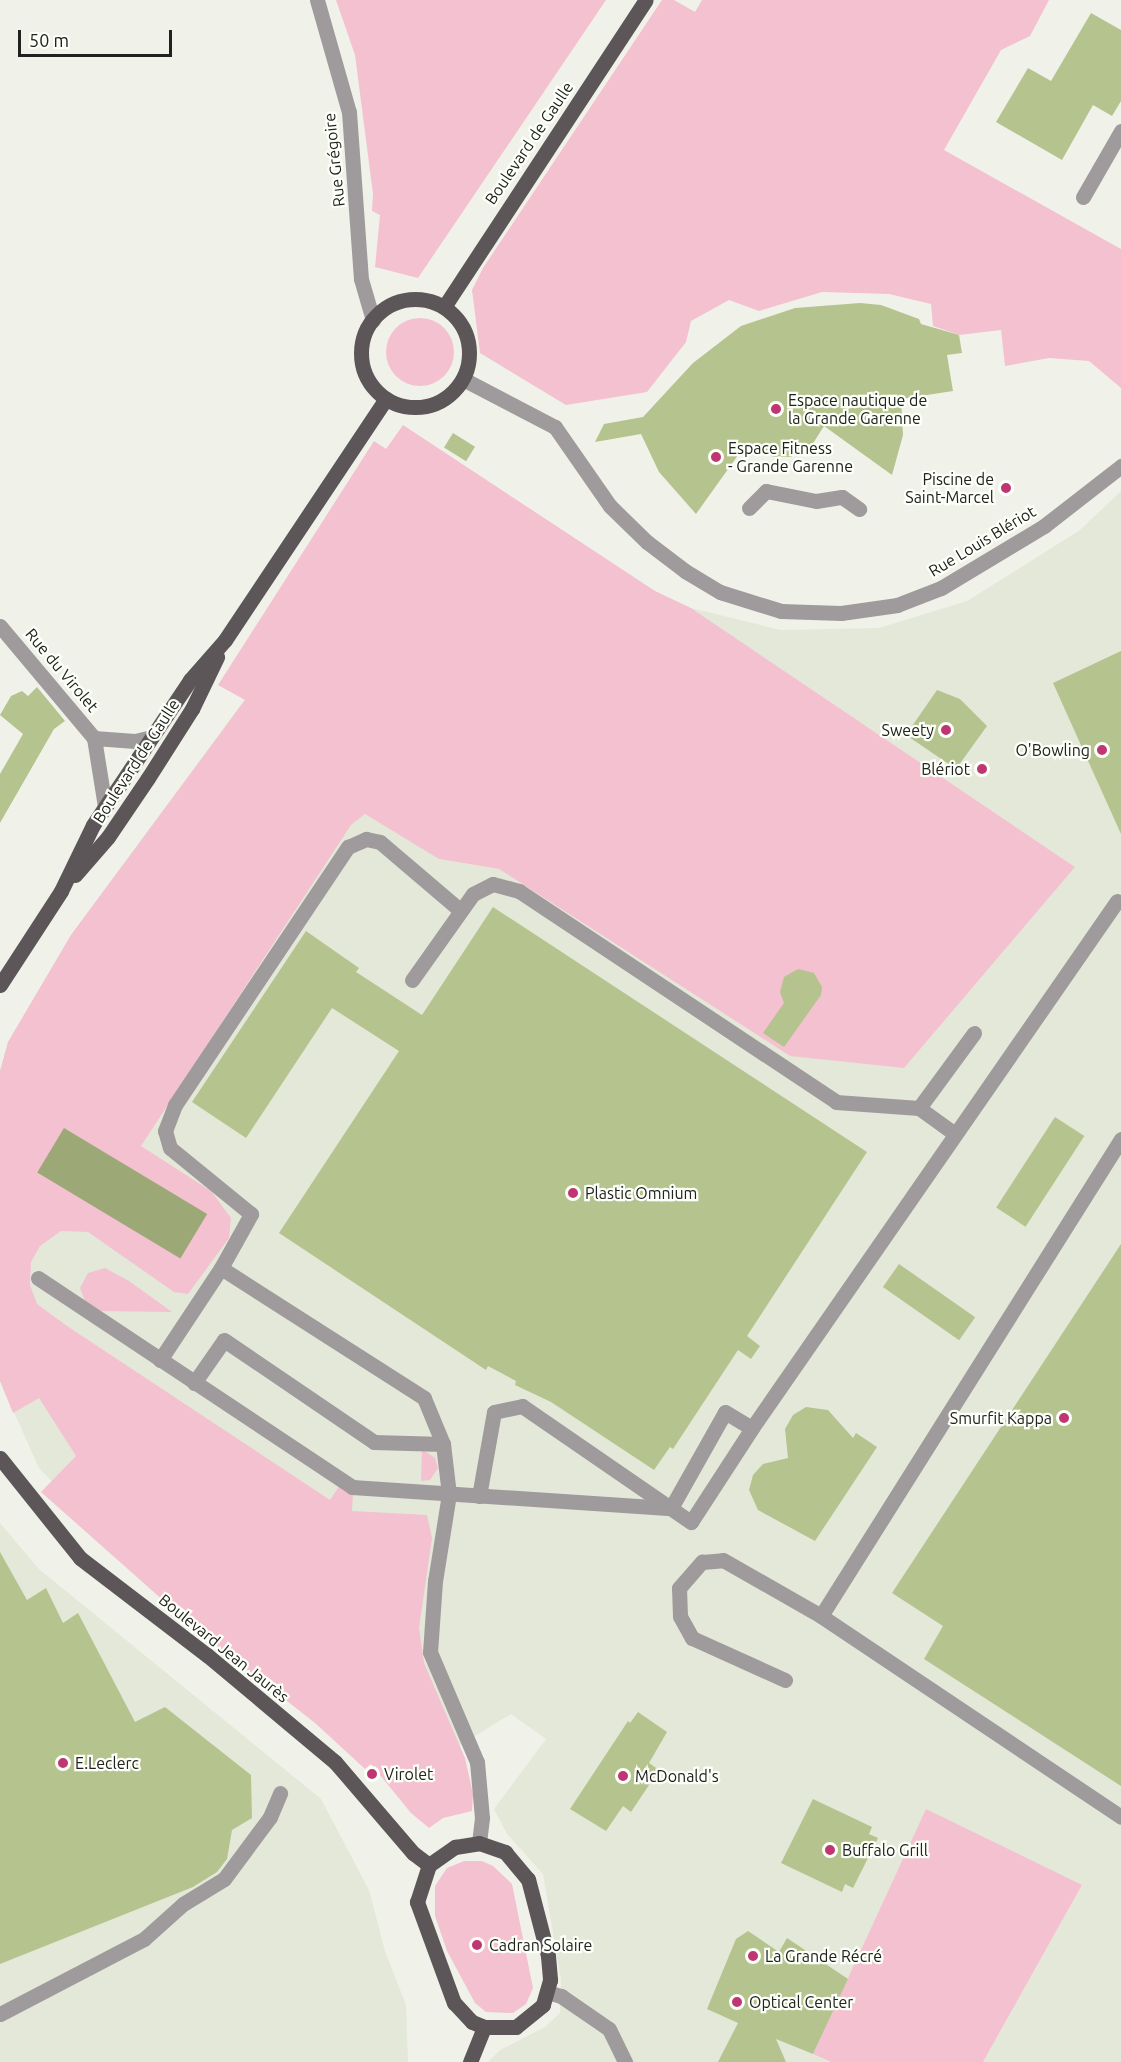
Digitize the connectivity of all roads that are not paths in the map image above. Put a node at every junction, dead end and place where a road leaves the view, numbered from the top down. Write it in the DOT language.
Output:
graph roads {
  1 [pos="317,0"];
  2 [pos="646,0"];
  3 [pos="1121,131"];
  4 [pos="1083,196"];
  5 [pos="444,307"];
  6 [pos="373,320"];
  7 [pos="463,380"];
  8 [pos="386,399"];
  9 [pos="1121,466"];
  10 [pos="749,508"];
  11 [pos="859,509"];
  12 [pos="0,626"];
  13 [pos="225,640"];
  14 [pos="152,737"];
  15 [pos="94,738"];
  16 [pos="105,807"];
  17 [pos="61,891"];
  18 [pos="1117,901"];
  19 [pos="461,910"];
  20 [pos="412,980"];
  21 [pos="0,985"];
  22 [pos="974,1033"];
  23 [pos="919,1108"];
  24 [pos="956,1134"];
  25 [pos="1121,1139"];
  26 [pos="221,1268"];
  27 [pos="38,1278"];
  28 [pos="160,1360"];
  29 [pos="194,1383"];
  30 [pos="752,1428"];
  31 [pos="443,1444"];
  32 [pos="0,1458"];
  33 [pos="449,1494"];
  34 [pos="479,1496"];
  35 [pos="671,1508"];
  36 [pos="821,1616"];
  37 [pos="785,1680"];
  38 [pos="280,1793"];
  39 [pos="1121,1816"];
  40 [pos="479,1843"];
  41 [pos="429,1865"];
  42 [pos="548,1992"];
  43 [pos="0,2014"];
  44 [pos="483,2027"];
  45 [pos="470,2062"];
  46 [pos="624,2062"];
  1 -- 6 [label="street, Rue Grégoire"];
  2 -- 5 [label="main road, Boulevard de Gaulle"];
  3 -- 4 [label="street"];
  5 -- 6 [label="main road"];
  5 -- 7 [label="main road"];
  6 -- 8 [label="main road"];
  7 -- 8 [label="main road"];
  7 -- 9 [label="street, Rue Louis Blériot"];
  8 -- 13 [label="main road, Boulevard de Gaulle"];
  10 -- 11 [label="street"];
  12 -- 15 [label="street, Rue du Virolet"];
  13 -- 14 [label="main road, Boulevard de Gaulle"];
  13 -- 17 [label="main road, Boulevard de Gaulle"];
  14 -- 15 [label="street, Rue du Virolet"];
  14 -- 16 [label="main road, Boulevard de Gaulle"];
  15 -- 16 [label="street, Rue du Virolet"];
  16 -- 17 [label="main road, Boulevard de Gaulle"];
  17 -- 21 [label="main road, Boulevard de Gaulle"];
  18 -- 24 [label="street"];
  19 -- 20 [label="street"];
  19 -- 23 [label="street"];
  19 -- 26 [label="street"];
  22 -- 23 [label="street"];
  23 -- 24 [label="street"];
  24 -- 30 [label="street"];
  25 -- 36 [label="street"];
  26 -- 28 [label="street"];
  26 -- 31 [label="street"];
  27 -- 28 [label="street"];
  28 -- 29 [label="street"];
  29 -- 31 [label="street"];
  29 -- 33 [label="street"];
  30 -- 35 [label="street"];
  30 -- 35 [label="street"];
  31 -- 33 [label="street"];
  32 -- 41 [label="main road, Boulevard Jean Jaurès"];
  33 -- 34 [label="street"];
  33 -- 40 [label="street"];
  34 -- 35 [label="street"];
  34 -- 35 [label="street"];
  36 -- 37 [label="street"];
  36 -- 39 [label="street"];
  38 -- 43 [label="street"];
  40 -- 41 [label="main road"];
  40 -- 42 [label="main road"];
  41 -- 44 [label="main road"];
  42 -- 44 [label="main road"];
  42 -- 46 [label="street"];
  44 -- 45 [label="main road"];
}
